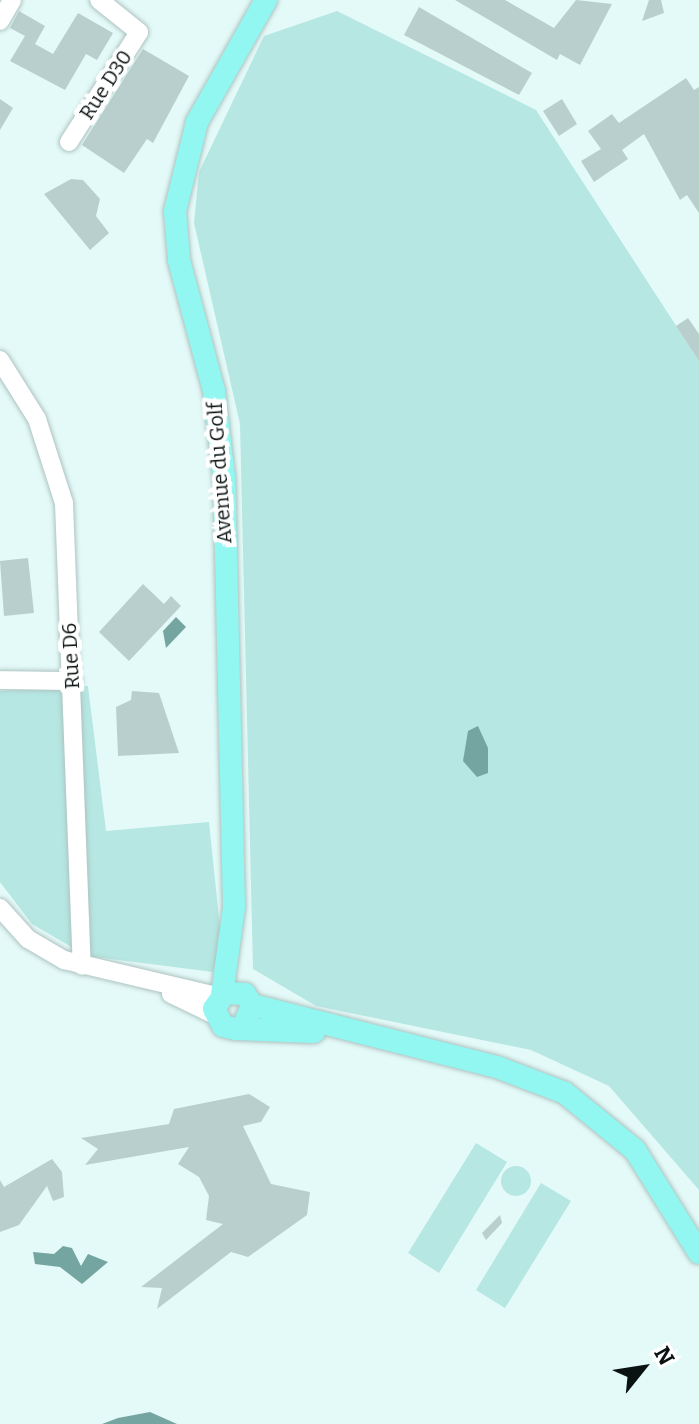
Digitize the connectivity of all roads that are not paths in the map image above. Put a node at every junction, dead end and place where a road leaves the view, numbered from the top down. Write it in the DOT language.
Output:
graph roads {
  1 [pos="12,0"];
  2 [pos="99,0"];
  3 [pos="266,0"];
  4 [pos="0,21"];
  5 [pos="69,142"];
  6 [pos="0,360"];
  7 [pos="0,680"];
  8 [pos="73,681"];
  9 [pos="0,908"];
  10 [pos="82,966"];
  11 [pos="231,1001"];
  12 [pos="242,1029"];
  13 [pos="347,1034"];
  14 [pos="699,1253"];
  1 -- 4 [label="street"];
  2 -- 5 [label="street, Rue D30"];
  3 -- 11 [label="main road, Avenue du Golf"];
  6 -- 8 [label="street, Rue D6"];
  7 -- 8 [label="street"];
  8 -- 10 [label="street, Rue D6"];
  9 -- 10 [label="street"];
  10 -- 11 [label="street"];
  11 -- 12 [label="main road"];
  11 -- 12 [label="main road"];
  11 -- 13 [label="main road"];
  12 -- 13 [label="main road"];
  13 -- 14 [label="main road"];
}
